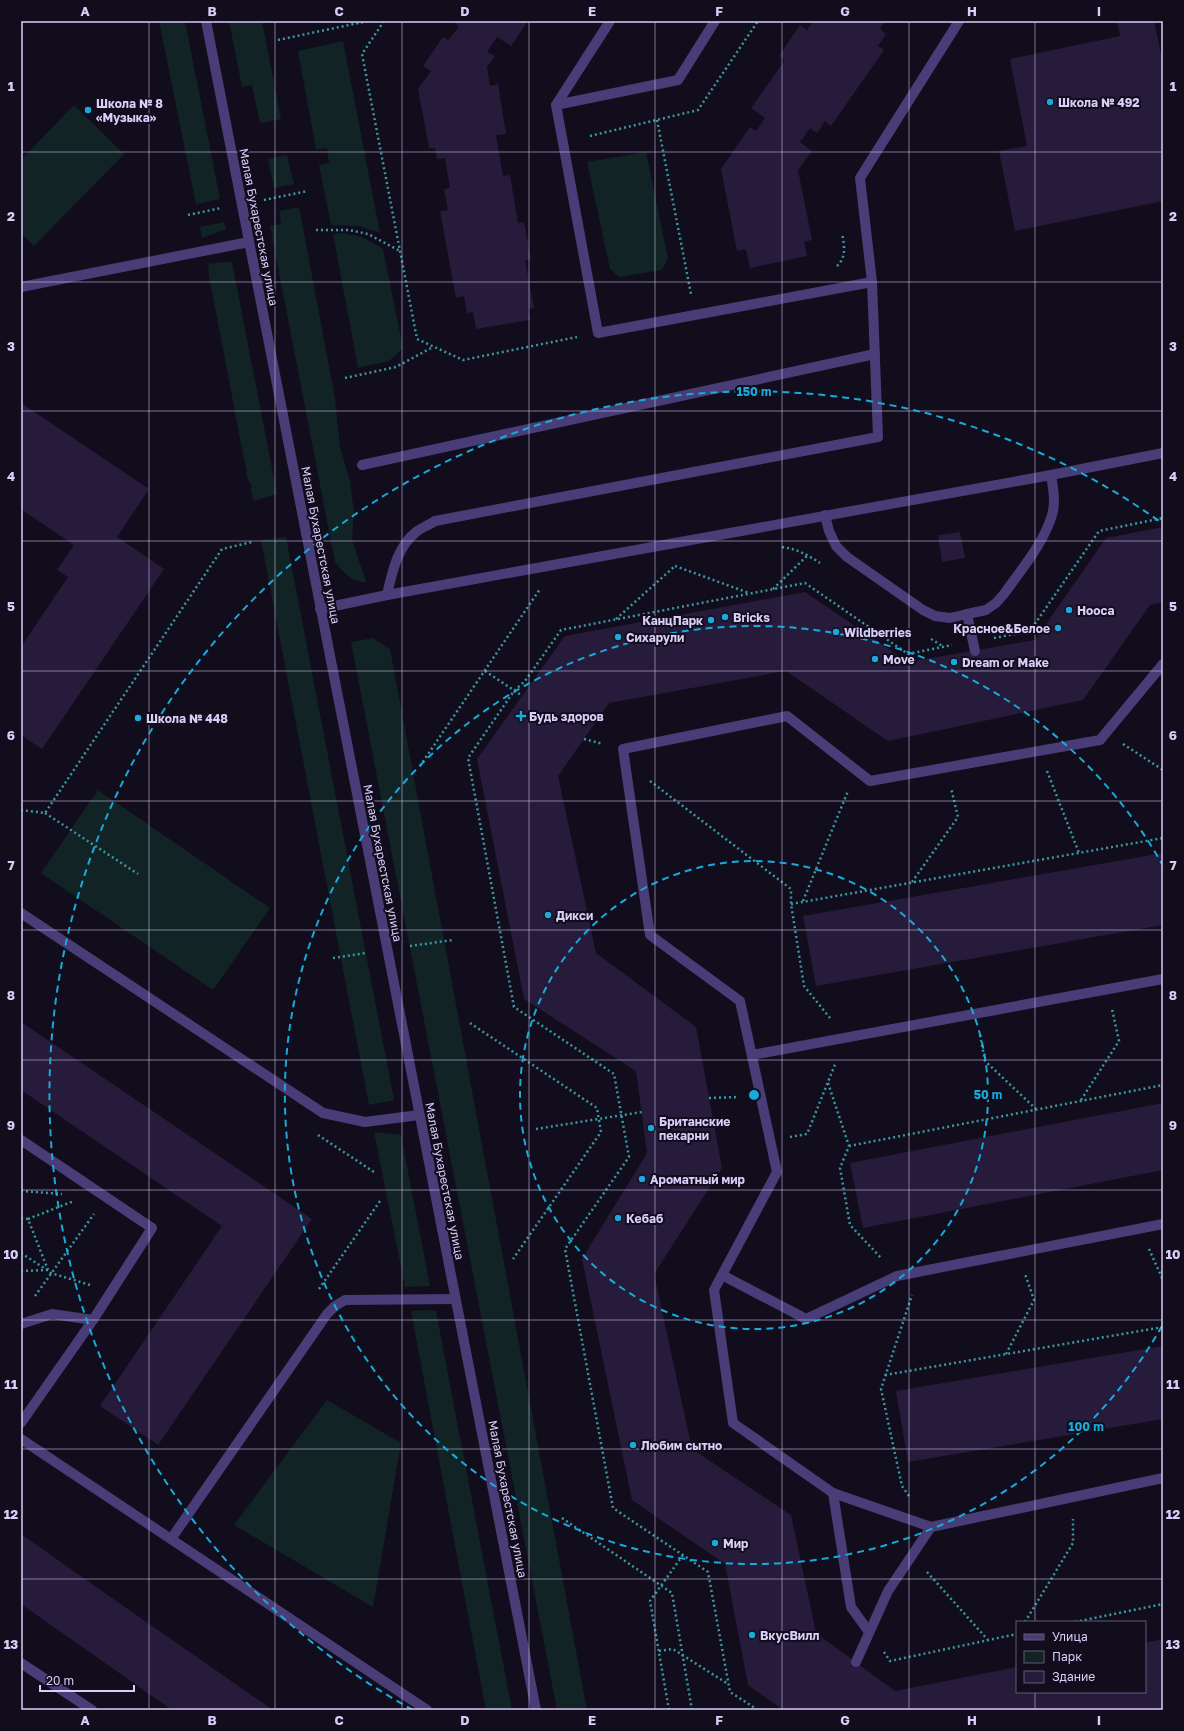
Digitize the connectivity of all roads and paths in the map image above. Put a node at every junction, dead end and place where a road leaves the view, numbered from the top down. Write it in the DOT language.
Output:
graph roads {
  1 [pos="206,21"];
  2 [pos="368,21"];
  3 [pos="384,21"];
  4 [pos="610,21"];
  5 [pos="715,21"];
  6 [pos="959,21"];
  7 [pos="278,40"];
  8 [pos="556,104"];
  9 [pos="657,120"];
  10 [pos="308,191"];
  11 [pos="264,200"];
  12 [pos="222,208"];
  13 [pos="188,215"];
  14 [pos="316,230"];
  15 [pos="249,242"];
  16 [pos="400,251"];
  17 [pos="872,282"];
  18 [pos="21,287"];
  19 [pos="696,315"];
  20 [pos="598,333"];
  21 [pos="433,346"];
  22 [pos="875,354"];
  23 [pos="346,378"];
  24 [pos="1163,453"];
  25 [pos="362,465"];
  26 [pos="1051,475"];
  27 [pos="825,515"];
  28 [pos="1163,518"];
  29 [pos="252,542"];
  30 [pos="777,546"];
  31 [pos="808,555"];
  32 [pos="821,564"];
  33 [pos="547,588"];
  34 [pos="540,589"];
  35 [pos="772,589"];
  36 [pos="532,591"];
  37 [pos="750,594"];
  38 [pos="386,595"];
  39 [pos="320,609"];
  40 [pos="968,614"];
  41 [pos="616,620"];
  42 [pos="931,638"];
  43 [pos="974,646"];
  44 [pos="944,647"];
  45 [pos="1163,664"];
  46 [pos="485,671"];
  47 [pos="514,691"];
  48 [pos="521,695"];
  49 [pos="1106,733"];
  50 [pos="1040,751"];
  51 [pos="420,766"];
  52 [pos="946,768"];
  53 [pos="857,770"];
  54 [pos="1163,770"];
  55 [pos="647,779"];
  56 [pos="21,810"];
  57 [pos="45,813"];
  58 [pos="1163,838"];
  59 [pos="1079,853"];
  60 [pos="138,874"];
  61 [pos="912,882"];
  62 [pos="803,901"];
  63 [pos="791,904"];
  64 [pos="21,913"];
  65 [pos="454,940"];
  66 [pos="410,946"];
  67 [pos="366,953"];
  68 [pos="333,958"];
  69 [pos="1163,979"];
  70 [pos="1108,989"];
  71 [pos="975,1013"];
  72 [pos="470,1023"];
  73 [pos="846,1037"];
  74 [pos="752,1055"];
  75 [pos="828,1082"];
  76 [pos="1163,1085"];
  77 [pos="760,1096"];
  78 [pos="709,1098"];
  79 [pos="1081,1101"];
  80 [pos="1036,1110"];
  81 [pos="642,1112"];
  82 [pos="419,1115"];
  83 [pos="622,1115"];
  84 [pos="599,1119"];
  85 [pos="536,1129"];
  86 [pos="21,1140"];
  87 [pos="770,1140"];
  88 [pos="850,1146"];
  89 [pos="106,1197"];
  90 [pos="79,1199"];
  91 [pos="21,1218"];
  92 [pos="28,1219"];
  93 [pos="1163,1224"];
  94 [pos="1140,1228"];
  95 [pos="1017,1252"];
  96 [pos="21,1253"];
  97 [pos="513,1259"];
  98 [pos="48,1270"];
  99 [pos="21,1271"];
  100 [pos="920,1271"];
  101 [pos="51,1273"];
  102 [pos="722,1275"];
  103 [pos="897,1276"];
  104 [pos="1163,1280"];
  105 [pos="111,1291"];
  106 [pos="34,1298"];
  107 [pos="455,1299"];
  108 [pos="93,1320"];
  109 [pos="21,1324"];
  110 [pos="1163,1327"];
  111 [pos="1005,1354"];
  112 [pos="885,1376"];
  113 [pos="21,1423"];
  114 [pos="21,1439"];
  115 [pos="1163,1478"];
  116 [pos="833,1493"];
  117 [pos="1072,1496"];
  118 [pos="911,1498"];
  119 [pos="562,1518"];
  120 [pos="931,1527"];
  121 [pos="171,1539"];
  122 [pos="683,1555"];
  123 [pos="912,1555"];
  124 [pos="661,1585"];
  125 [pos="1163,1604"];
  126 [pos="1026,1621"];
  127 [pos="1080,1621"];
  128 [pos="869,1632"];
  129 [pos="1016,1634"];
  130 [pos="988,1640"];
  131 [pos="659,1651"];
  132 [pos="682,1655"];
  133 [pos="856,1662"];
  134 [pos="21,1663"];
  135 [pos="728,1685"];
  136 [pos="92,1710"];
  137 [pos="427,1710"];
  138 [pos="536,1710"];
  139 [pos="669,1710"];
  140 [pos="692,1710"];
  141 [pos="758,1710"];
  1 -- 15 [label="street, Малая Бухарестская улица"];
  2 -- 7 [label="path"];
  3 -- 16 [label="path"];
  4 -- 8 [label="street"];
  5 -- 8 [label="street"];
  6 -- 17 [label="street"];
  8 -- 20 [label="street"];
  9 -- 19 [label="path"];
  10 -- 11 [label="path"];
  12 -- 13 [label="path"];
  14 -- 16 [label="path"];
  15 -- 18 [label="street"];
  15 -- 39 [label="street, Малая Бухарестская улица"];
  16 -- 21 [label="path"];
  17 -- 19 [label="street"];
  17 -- 22 [label="street"];
  19 -- 20 [label="street"];
  20 -- 21 [label="path"];
  21 -- 23 [label="path"];
  22 -- 25 [label="street"];
  22 -- 38 [label="street"];
  24 -- 26 [label="street"];
  26 -- 27 [label="street"];
  26 -- 40 [label="street"];
  27 -- 38 [label="street"];
  27 -- 40 [label="street"];
  28 -- 43 [label="path"];
  29 -- 57 [label="path"];
  30 -- 31 [label="path"];
  31 -- 32 [label="path"];
  31 -- 35 [label="path"];
  33 -- 34 [label="path"];
  34 -- 36 [label="path"];
  34 -- 46 [label="path"];
  35 -- 37 [label="path"];
  35 -- 44 [label="path"];
  37 -- 41 [label="path"];
  37 -- 41 [label="path"];
  38 -- 39 [label="street"];
  39 -- 82 [label="street, Малая Бухарестская улица"];
  40 -- 43 [label="street"];
  41 -- 47 [label="path"];
  42 -- 44 [label="path"];
  43 -- 44 [label="path"];
  45 -- 49 [label="street"];
  46 -- 47 [label="path"];
  46 -- 51 [label="path"];
  47 -- 48 [label="path"];
  47 -- 83 [label="path"];
  49 -- 50 [label="street"];
  49 -- 54 [label="path"];
  50 -- 52 [label="street"];
  50 -- 59 [label="path"];
  52 -- 53 [label="street"];
  52 -- 61 [label="path"];
  53 -- 62 [label="path"];
  53 -- 74 [label="street"];
  55 -- 63 [label="path"];
  56 -- 57 [label="path"];
  57 -- 60 [label="path"];
  58 -- 59 [label="path"];
  59 -- 61 [label="path"];
  61 -- 62 [label="path"];
  62 -- 63 [label="path"];
  63 -- 73 [label="path"];
  64 -- 82 [label="street"];
  65 -- 66 [label="path"];
  67 -- 68 [label="path"];
  69 -- 70 [label="street"];
  70 -- 71 [label="street"];
  70 -- 79 [label="path"];
  71 -- 73 [label="street"];
  71 -- 80 [label="path"];
  72 -- 84 [label="path"];
  73 -- 74 [label="street"];
  73 -- 75 [label="path"];
  74 -- 77 [label="street"];
  75 -- 87 [label="path"];
  75 -- 88 [label="path"];
  76 -- 79 [label="path"];
  77 -- 78 [label="path"];
  77 -- 87 [label="street"];
  79 -- 80 [label="path"];
  80 -- 88 [label="path"];
  81 -- 83 [label="path"];
  82 -- 107 [label="street, Малая Бухарестская улица"];
  83 -- 84 [label="path"];
  83 -- 122 [label="path"];
  84 -- 85 [label="path"];
  84 -- 97 [label="path"];
  86 -- 89 [label="street"];
  87 -- 102 [label="street"];
  88 -- 103 [label="path"];
  89 -- 101 [label="path"];
  89 -- 105 [label="street"];
  90 -- 92 [label="path"];
  91 -- 92 [label="path"];
  92 -- 98 [label="path"];
  93 -- 94 [label="street"];
  94 -- 95 [label="street"];
  94 -- 104 [label="path"];
  95 -- 100 [label="street"];
  95 -- 111 [label="path"];
  96 -- 98 [label="path"];
  98 -- 99 [label="path"];
  98 -- 101 [label="path"];
  100 -- 103 [label="street"];
  100 -- 112 [label="path"];
  101 -- 105 [label="path"];
  101 -- 106 [label="path"];
  102 -- 103 [label="street"];
  102 -- 116 [label="street"];
  105 -- 108 [label="street"];
  107 -- 121 [label="street"];
  107 -- 138 [label="street, Малая Бухарестская улица"];
  108 -- 109 [label="street"];
  108 -- 113 [label="street"];
  110 -- 111 [label="path"];
  111 -- 112 [label="path"];
  112 -- 118 [label="path"];
  114 -- 121 [label="street"];
  115 -- 117 [label="street"];
  116 -- 120 [label="street"];
  116 -- 128 [label="street"];
  117 -- 120 [label="street"];
  117 -- 126 [label="path"];
  119 -- 124 [label="path"];
  120 -- 123 [label="street"];
  121 -- 137 [label="street"];
  122 -- 124 [label="path"];
  122 -- 135 [label="path"];
  123 -- 128 [label="street"];
  123 -- 130 [label="path"];
  124 -- 131 [label="path"];
  124 -- 132 [label="path"];
  125 -- 127 [label="path"];
  128 -- 130 [label="path"];
  128 -- 133 [label="street"];
  129 -- 130 [label="path"];
  131 -- 132 [label="path"];
  131 -- 139 [label="path"];
  132 -- 135 [label="path"];
  132 -- 140 [label="path"];
  134 -- 136 [label="street"];
  135 -- 141 [label="path"];
}
